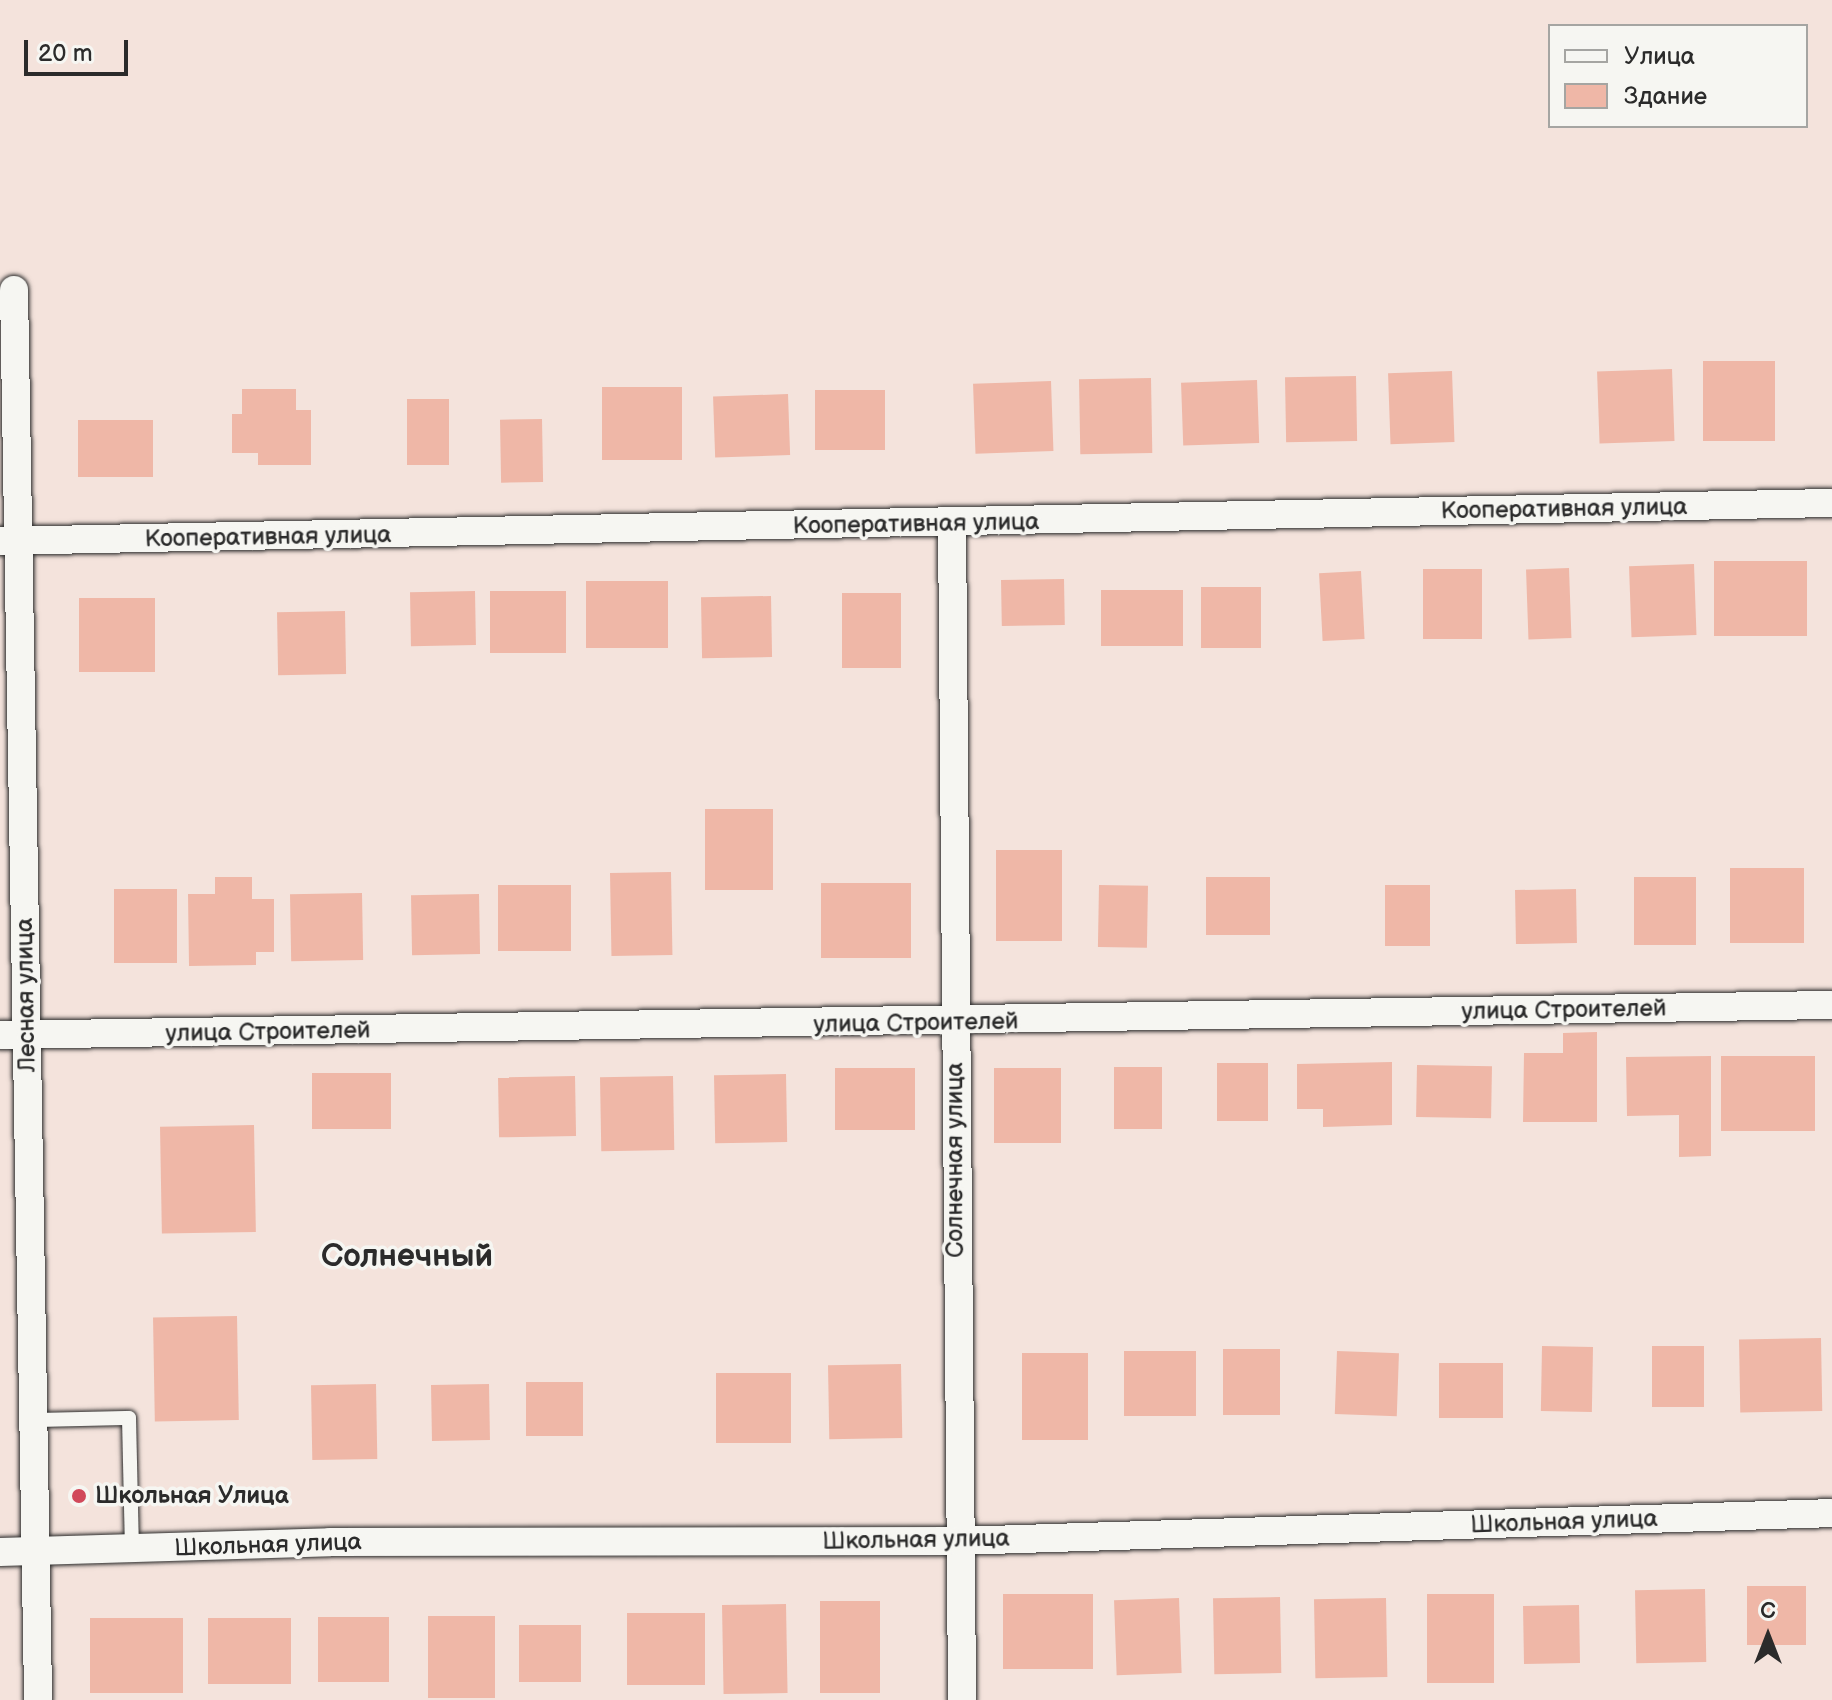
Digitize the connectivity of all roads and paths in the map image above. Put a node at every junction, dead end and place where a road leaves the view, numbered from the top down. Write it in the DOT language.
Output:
graph roads {
  1 [pos="14,290"];
  2 [pos="1832,503"];
  3 [pos="952,523"];
  4 [pos="9,541"];
  5 [pos="1832,1005"];
  6 [pos="954,1023"];
  7 [pos="13,1035"];
  8 [pos="33,1420"];
  9 [pos="1832,1513"];
  10 [pos="958,1541"];
  11 [pos="132,1549"];
  12 [pos="35,1551"];
  13 [pos="0,1552"];
  14 [pos="38,1700"];
  15 [pos="962,1700"];
  1 -- 4 [label="street, Лесная улица"];
  2 -- 3 [label="street, Кооперативная улица"];
  3 -- 4 [label="street, Кооперативная улица"];
  3 -- 6 [label="street, Солнечная улица"];
  4 -- 7 [label="street, Лесная улица"];
  5 -- 6 [label="street, улица Строителей"];
  6 -- 7 [label="street, улица Строителей"];
  6 -- 10 [label="street, Солнечная улица"];
  7 -- 8 [label="street, Лесная улица"];
  8 -- 11 [label="lane"];
  8 -- 12 [label="street, Лесная улица"];
  9 -- 10 [label="street, Школьная улица"];
  10 -- 11 [label="street, Школьная улица"];
  10 -- 15 [label="street, Солнечная улица"];
  11 -- 12 [label="street, Школьная улица"];
  12 -- 13 [label="street, Школьная улица"];
  12 -- 14 [label="street, Лесная улица"];
}
